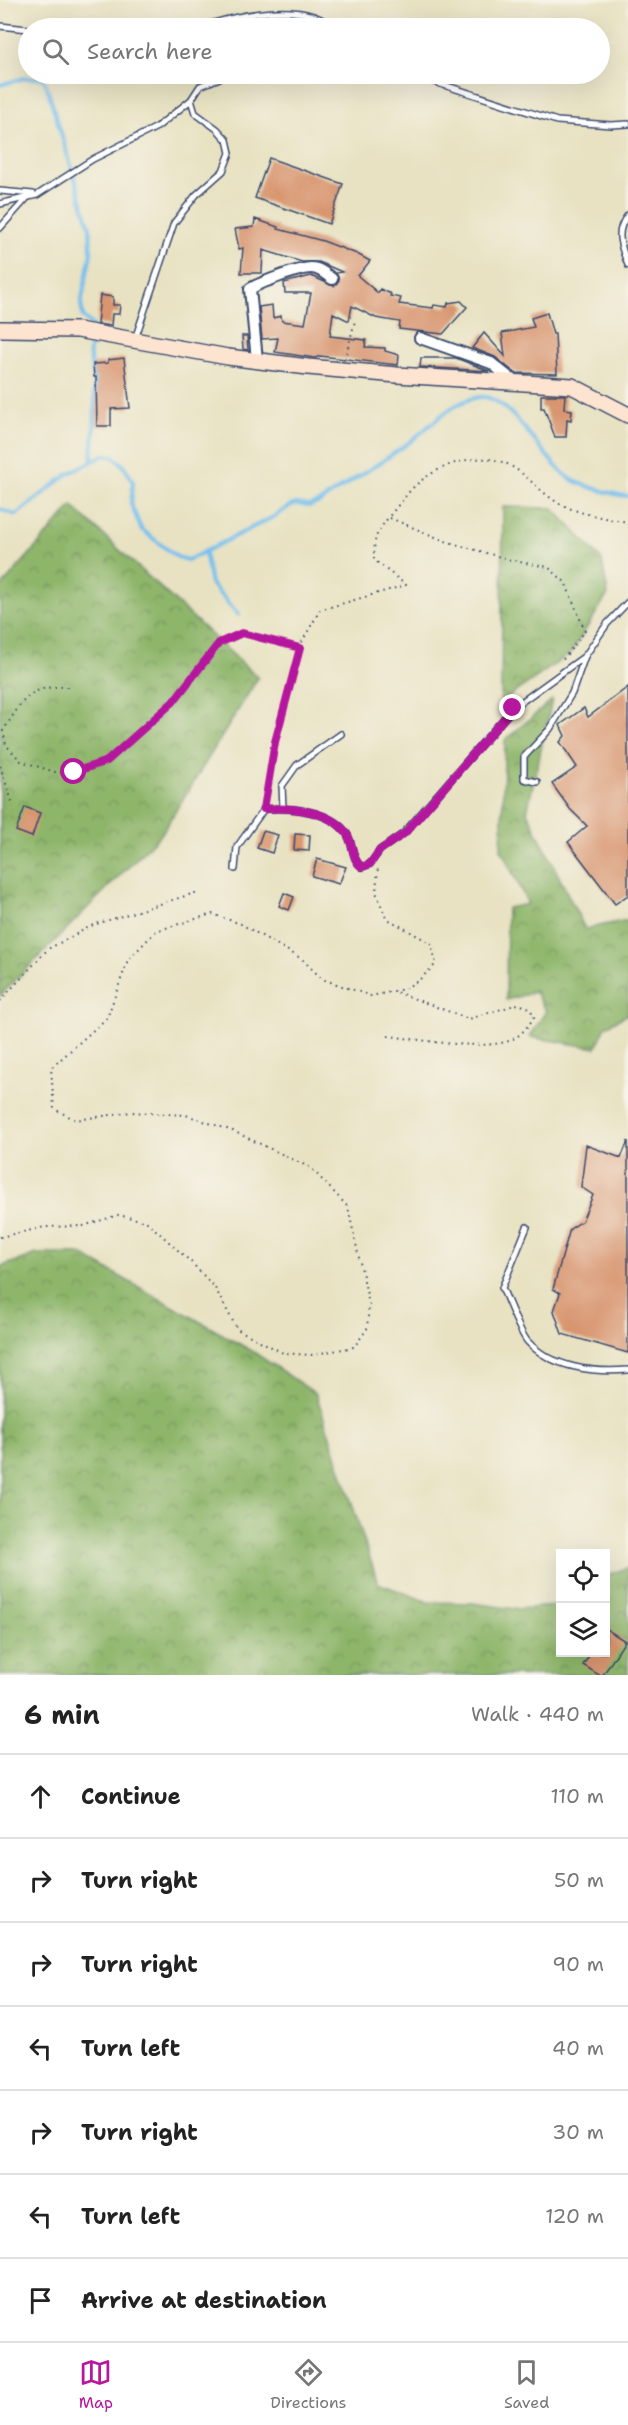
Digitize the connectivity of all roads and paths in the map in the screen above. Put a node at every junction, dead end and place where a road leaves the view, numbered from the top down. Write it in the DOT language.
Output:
graph roads {
  1 [pos="280,5"];
  2 [pos="258,6"];
  3 [pos="226,18"];
  4 [pos="327,18"];
  5 [pos="0,26"];
  6 [pos="18,28"];
  7 [pos="205,84"];
  8 [pos="440,84"];
  9 [pos="191,100"];
  10 [pos="628,124"];
  11 [pos="0,191"];
  12 [pos="37,195"];
  13 [pos="27,197"];
  14 [pos="0,204"];
  15 [pos="628,215"];
  16 [pos="0,228"];
  17 [pos="628,265"];
  18 [pos="332,279"];
  19 [pos="355,321"];
  20 [pos="0,329"];
  21 [pos="420,338"];
  22 [pos="135,340"];
  23 [pos="257,360"];
  24 [pos="342,370"];
  25 [pos="515,382"];
  26 [pos="628,415"];
  27 [pos="390,518"];
  28 [pos="628,522"];
  29 [pos="628,602"];
  30 [pos="300,648"];
  31 [pos="585,656"];
  32 [pos="559,665"];
  33 [pos="68,687"];
  34 [pos="341,734"];
  35 [pos="0,766"];
  36 [pos="537,782"];
  37 [pos="13,804"];
  38 [pos="283,808"];
  39 [pos="264,809"];
  40 [pos="380,850"];
  41 [pos="235,869"];
  42 [pos="198,892"];
  43 [pos="393,991"];
  44 [pos="0,1001"];
  45 [pos="388,1036"];
  46 [pos="527,1227"];
  47 [pos="0,1237"];
  48 [pos="628,1370"];
  1 -- 4 [label="lane"];
  2 -- 3 [label="lane"];
  5 -- 6 [label="lane"];
  7 -- 9 [label="lane"];
  8 -- 10 [label="lane"];
  9 -- 12 [label="lane"];
  9 -- 22 [label="lane"];
  11 -- 12 [label="lane"];
  12 -- 13 [label="lane"];
  13 -- 14 [label="lane"];
  13 -- 16 [label="lane"];
  15 -- 17 [label="lane"];
  18 -- 23 [label="street"];
  19 -- 24 [label="path"];
  20 -- 22 [label="street"];
  21 -- 25 [label="street"];
  22 -- 23 [label="street"];
  23 -- 24 [label="street"];
  24 -- 25 [label="street"];
  25 -- 26 [label="street"];
  27 -- 28 [label="path"];
  27 -- 30 [label="path"];
  27 -- 32 [label="path"];
  29 -- 31 [label="lane"];
  30 -- 33 [label="path"];
  30 -- 39 [label="path"];
  31 -- 36 [label="lane"];
  31 -- 40 [label="lane"];
  34 -- 38 [label="lane"];
  35 -- 37 [label="path"];
  38 -- 39 [label="lane"];
  38 -- 40 [label="lane"];
  39 -- 41 [label="lane"];
  40 -- 43 [label="path"];
  42 -- 44 [label="path"];
  43 -- 45 [label="path"];
  43 -- 47 [label="path"];
  46 -- 48 [label="lane"];
}
